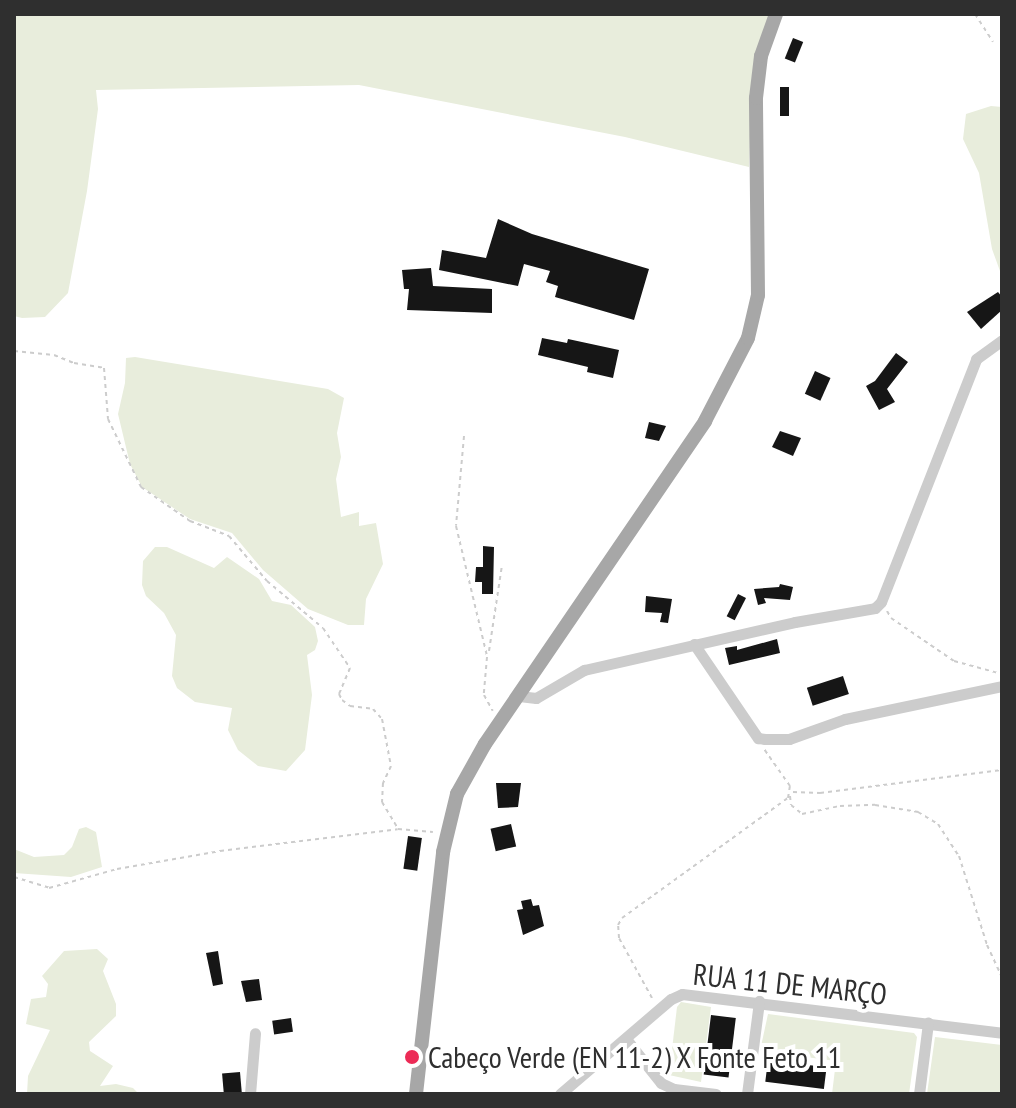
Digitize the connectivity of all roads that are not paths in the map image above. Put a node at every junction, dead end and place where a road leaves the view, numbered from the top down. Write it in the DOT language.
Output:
graph roads {
  1 [pos="776,14"];
  2 [pos="1002,340"];
  3 [pos="694,644"];
  4 [pos="1002,686"];
  5 [pos="519,696"];
  6 [pos="759,1001"];
  7 [pos="928,1023"];
  8 [pos="255,1033"];
  9 [pos="1002,1033"];
  10 [pos="626,1039"];
  11 [pos="250,1094"];
  12 [pos="416,1094"];
  13 [pos="560,1094"];
  14 [pos="716,1094"];
  15 [pos="747,1094"];
  16 [pos="919,1094"];
  1 -- 5 [label="main road"];
  2 -- 3 [label="street"];
  3 -- 4 [label="street"];
  3 -- 5 [label="street"];
  5 -- 12 [label="main road"];
  6 -- 7 [label="street, RUA 11 DE MARÇO"];
  6 -- 10 [label="street, RUA 11 DE MARÇO"];
  6 -- 15 [label="street"];
  7 -- 9 [label="street, RUA 11 DE MARÇO"];
  7 -- 16 [label="street"];
  8 -- 11 [label="street"];
  10 -- 13 [label="street, RUA 11 DE MARÇO"];
  10 -- 14 [label="street"];
}
